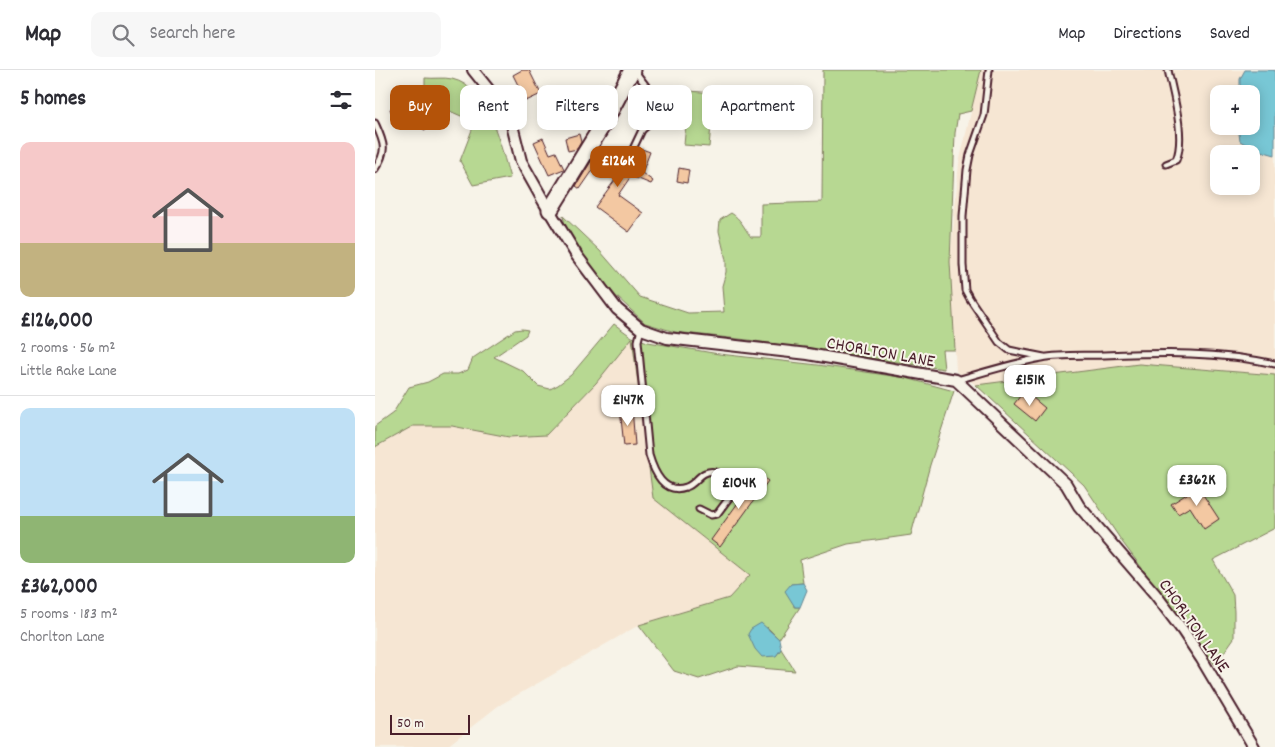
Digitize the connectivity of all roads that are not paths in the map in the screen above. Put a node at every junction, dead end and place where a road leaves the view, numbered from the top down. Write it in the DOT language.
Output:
graph roads {
  1 [pos="473,70"];
  2 [pos="633,70"];
  3 [pos="989,70"];
  4 [pos="1168,70"];
  5 [pos="375,123"];
  6 [pos="632,151"];
  7 [pos="1166,164"];
  8 [pos="375,169"];
  9 [pos="550,210"];
  10 [pos="641,329"];
  11 [pos="1044,357"];
  12 [pos="1275,364"];
  13 [pos="957,380"];
  14 [pos="699,509"];
  15 [pos="1254,747"];
  1 -- 9 [label="street, CHORLTON LANE"];
  2 -- 6 [label="lane"];
  2 -- 9 [label="street"];
  3 -- 11 [label="lane"];
  4 -- 7 [label="lane"];
  5 -- 8 [label="lane"];
  9 -- 10 [label="street, CHORLTON LANE"];
  10 -- 13 [label="street, CHORLTON LANE"];
  10 -- 14 [label="lane"];
  11 -- 12 [label="lane"];
  11 -- 13 [label="lane"];
  13 -- 15 [label="street, CHORLTON LANE"];
}
